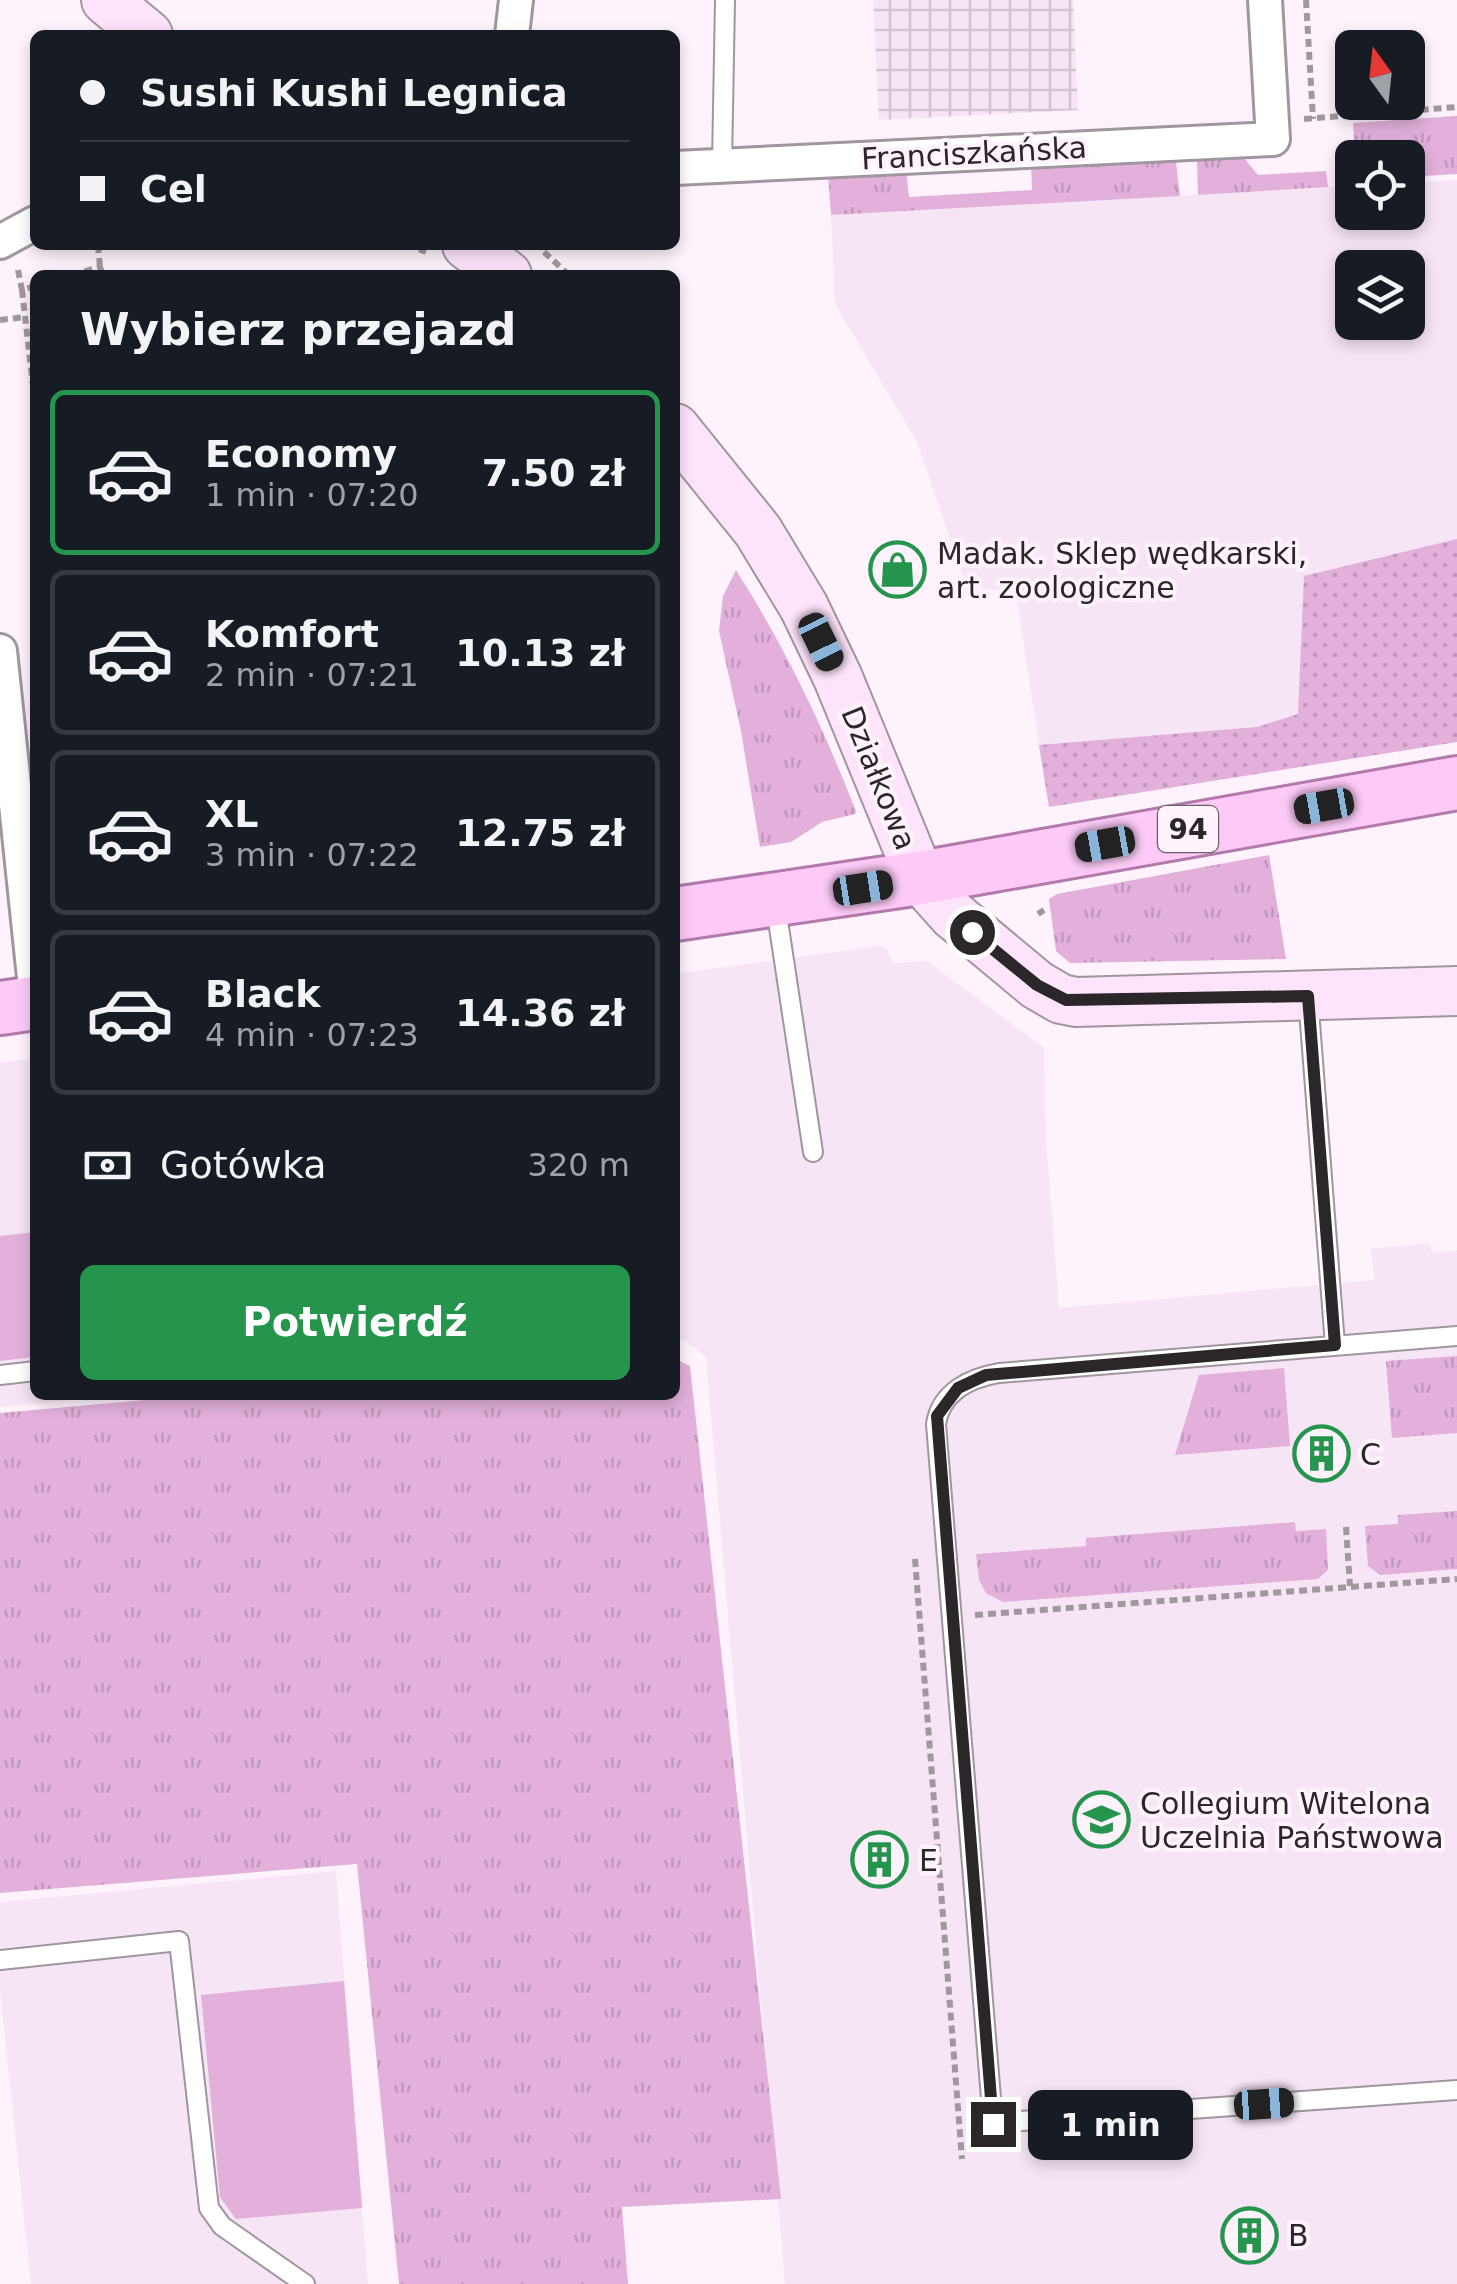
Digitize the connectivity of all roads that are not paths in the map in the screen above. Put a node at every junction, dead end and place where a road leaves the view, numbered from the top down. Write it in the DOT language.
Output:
graph roads {
  1 [pos="106,0"];
  2 [pos="516,0"];
  3 [pos="725,0"];
  4 [pos="1265,0"];
  5 [pos="142,30"];
  6 [pos="513,30"];
  7 [pos="722,165"];
  8 [pos="680,168"];
  9 [pos="30,228"];
  10 [pos="474,250"];
  11 [pos="9,254"];
  12 [pos="500,270"];
  13 [pos="680,434"];
  14 [pos="0,651"];
  15 [pos="1457,782"];
  16 [pos="920,878"];
  17 [pos="775,901"];
  18 [pos="680,913"];
  19 [pos="30,940"];
  20 [pos="1457,991"];
  21 [pos="1308,996"];
  22 [pos="30,1004"];
  23 [pos="0,1008"];
  24 [pos="813,1152"];
  25 [pos="1457,1336"];
  26 [pos="1335,1345"];
  27 [pos="30,1372"];
  28 [pos="0,1375"];
  29 [pos="0,1960"];
  30 [pos="1457,2090"];
  31 [pos="304,2284"];
  1 -- 5 [label="street"];
  2 -- 6 [label="street"];
  3 -- 7 [label="lane"];
  4 -- 7 [label="street, Franciszkańska"];
  7 -- 8 [label="street, Franciszkańska"];
  9 -- 11 [label="street"];
  10 -- 12 [label="street"];
  13 -- 16 [label="street, Działkowa"];
  14 -- 19 [label="street"];
  15 -- 16 [label="main road, 94"];
  16 -- 17 [label="main road, 94"];
  16 -- 21 [label="street, Działkowa"];
  17 -- 18 [label="main road, 94"];
  17 -- 24 [label="lane"];
  20 -- 21 [label="street, Działkowa"];
  21 -- 26 [label="lane"];
  22 -- 23 [label="main road"];
  25 -- 26 [label="lane"];
  26 -- 30 [label="lane"];
  27 -- 28 [label="lane"];
  29 -- 31 [label="lane"];
}
